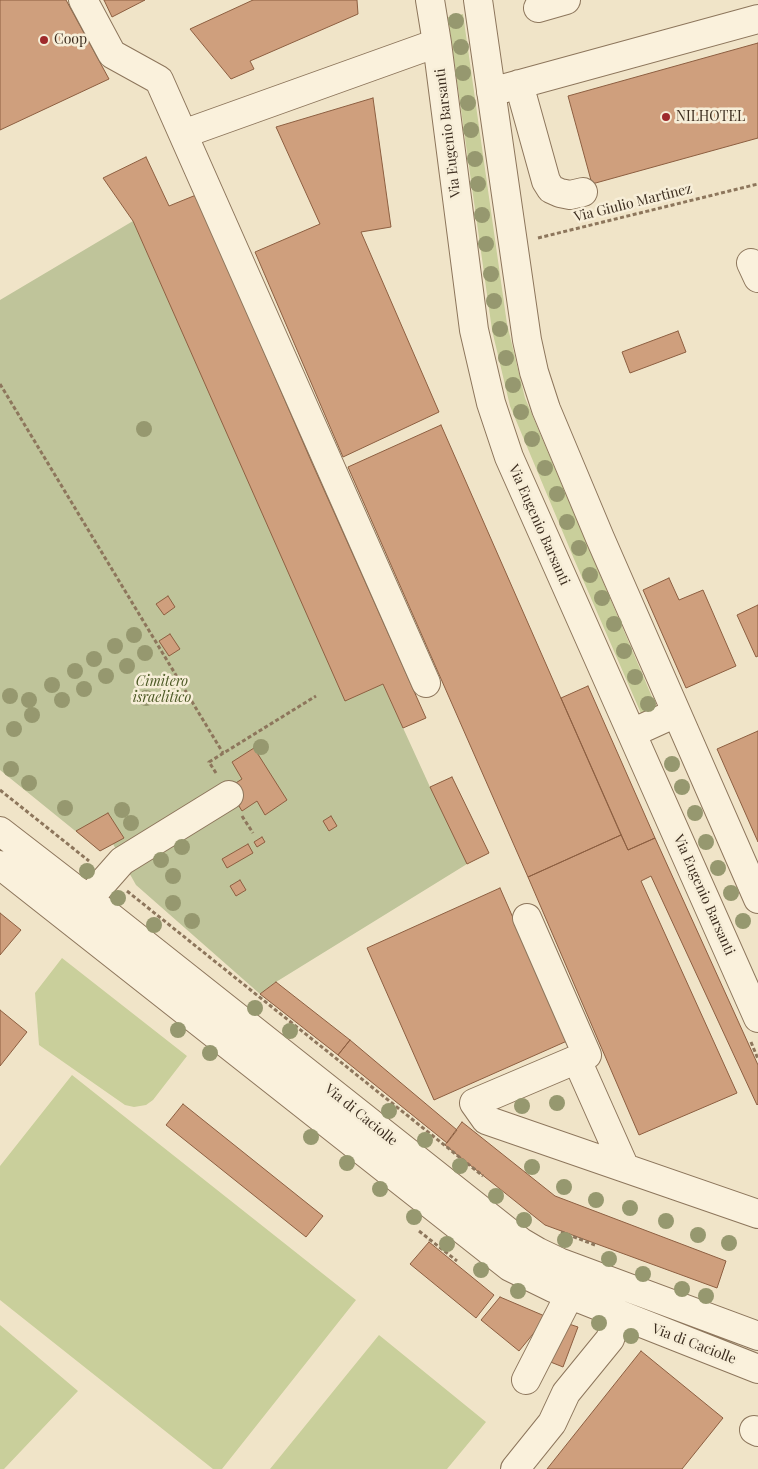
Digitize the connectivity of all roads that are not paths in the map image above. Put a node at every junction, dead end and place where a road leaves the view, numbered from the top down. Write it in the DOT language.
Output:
graph roads {
  1 [pos="83,0"];
  2 [pos="430,0"];
  3 [pos="478,0"];
  4 [pos="566,0"];
  5 [pos="538,8"];
  6 [pos="758,19"];
  7 [pos="437,43"];
  8 [pos="519,84"];
  9 [pos="491,92"];
  10 [pos="183,134"];
  11 [pos="583,192"];
  12 [pos="426,683"];
  13 [pos="676,713"];
  14 [pos="632,733"];
  15 [pos="229,795"];
  16 [pos="0,831"];
  17 [pos="0,865"];
  18 [pos="88,898"];
  19 [pos="758,899"];
  20 [pos="527,918"];
  21 [pos="70,920"];
  22 [pos="758,1018"];
  23 [pos="577,1060"];
  24 [pos="334,1094"];
  25 [pos="317,1116"];
  26 [pos="625,1168"];
  27 [pos="758,1214"];
  28 [pos="563,1263"];
  29 [pos="562,1291"];
  30 [pos="619,1314"];
  31 [pos="758,1336"];
  32 [pos="758,1368"];
  33 [pos="526,1380"];
  34 [pos="515,1469"];
  1 -- 10 [label="street"];
  2 -- 7 [label="street, Via Eugenio Barsanti"];
  3 -- 9 [label="street"];
  4 -- 5 [label="street"];
  6 -- 8 [label="street"];
  7 -- 10 [label="street"];
  7 -- 14 [label="street, Via Eugenio Barsanti"];
  8 -- 9 [label="street"];
  8 -- 11 [label="street"];
  9 -- 13 [label="street"];
  10 -- 12 [label="street"];
  13 -- 14 [label="street"];
  13 -- 19 [label="street"];
  14 -- 22 [label="street, Via Eugenio Barsanti"];
  15 -- 18 [label="street"];
  16 -- 18 [label="street, Via di Caciolle"];
  17 -- 21 [label="street, Via di Caciolle"];
  18 -- 21 [label="street"];
  18 -- 24 [label="street, Via di Caciolle"];
  20 -- 23 [label="street"];
  21 -- 25 [label="street, Via di Caciolle"];
  23 -- 26 [label="street"];
  23 -- 26 [label="street"];
  24 -- 25 [label="street"];
  24 -- 28 [label="street, Via di Caciolle"];
  25 -- 29 [label="street, Via di Caciolle"];
  26 -- 27 [label="street"];
  28 -- 29 [label="street"];
  28 -- 31 [label="street, Via di Caciolle"];
  29 -- 30 [label="street, Via di Caciolle"];
  29 -- 33 [label="street"];
  30 -- 32 [label="street, Via di Caciolle"];
  30 -- 34 [label="street"];
}
